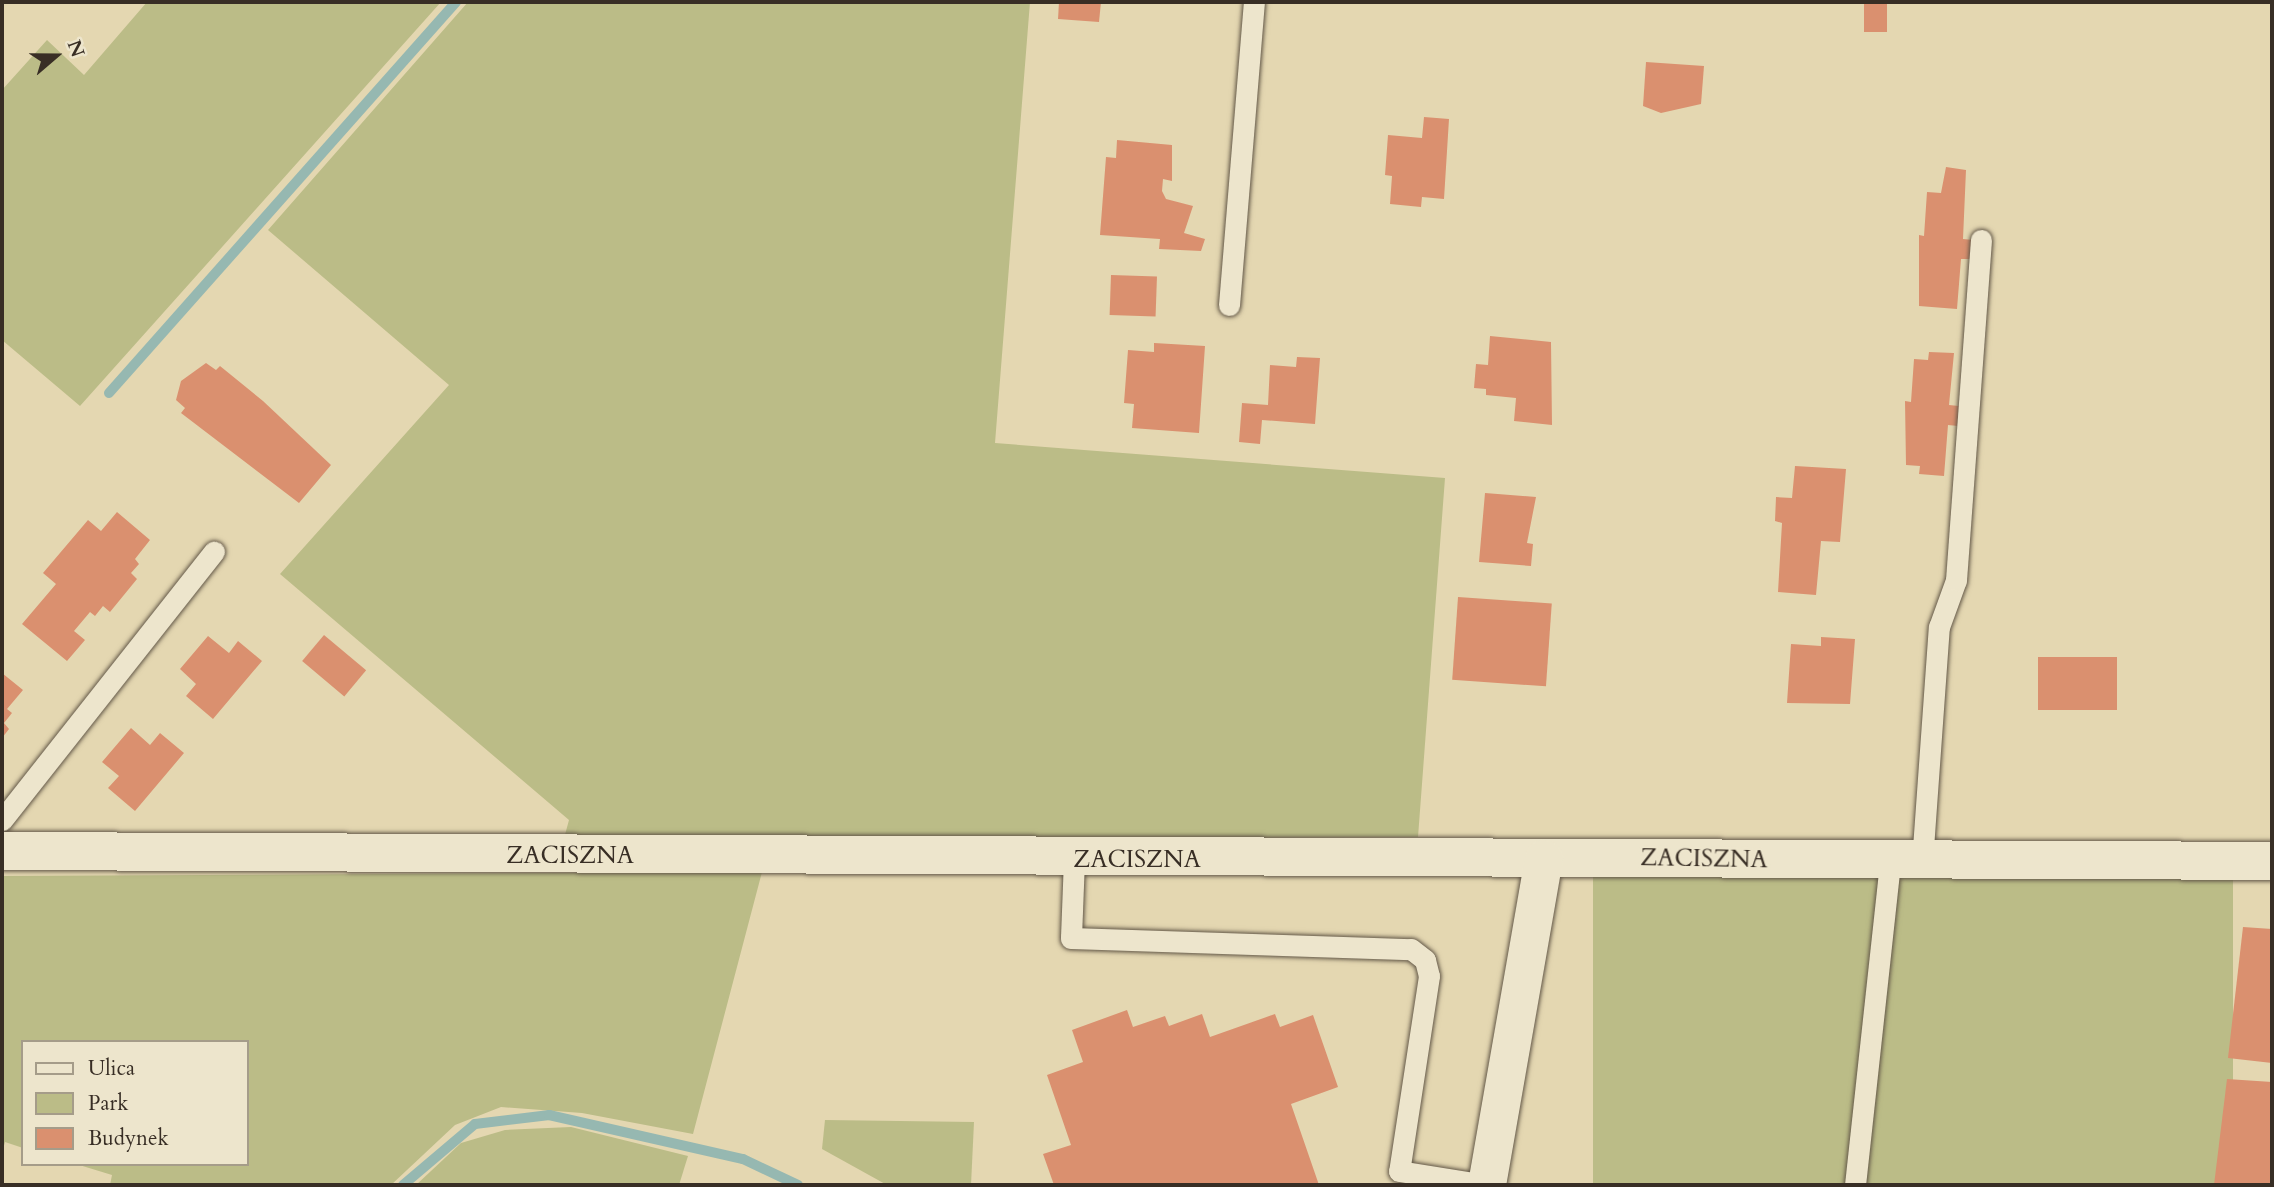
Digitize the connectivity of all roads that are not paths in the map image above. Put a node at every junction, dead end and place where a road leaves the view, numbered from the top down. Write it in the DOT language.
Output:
graph roads {
  1 [pos="1254,2"];
  2 [pos="1981,240"];
  3 [pos="1229,305"];
  4 [pos="214,552"];
  5 [pos="2,820"];
  6 [pos="2,851"];
  7 [pos="1074,859"];
  8 [pos="1544,859"];
  9 [pos="2272,861"];
  10 [pos="1906,862"];
  11 [pos="1486,1185"];
  12 [pos="1855,1185"];
  1 -- 3 [label="lane"];
  2 -- 10 [label="lane"];
  4 -- 5 [label="lane"];
  6 -- 7 [label="street, ZACISZNA"];
  7 -- 8 [label="street, ZACISZNA"];
  7 -- 11 [label="lane"];
  8 -- 10 [label="street, ZACISZNA"];
  8 -- 11 [label="street"];
  9 -- 10 [label="street, ZACISZNA"];
  10 -- 12 [label="lane"];
}
